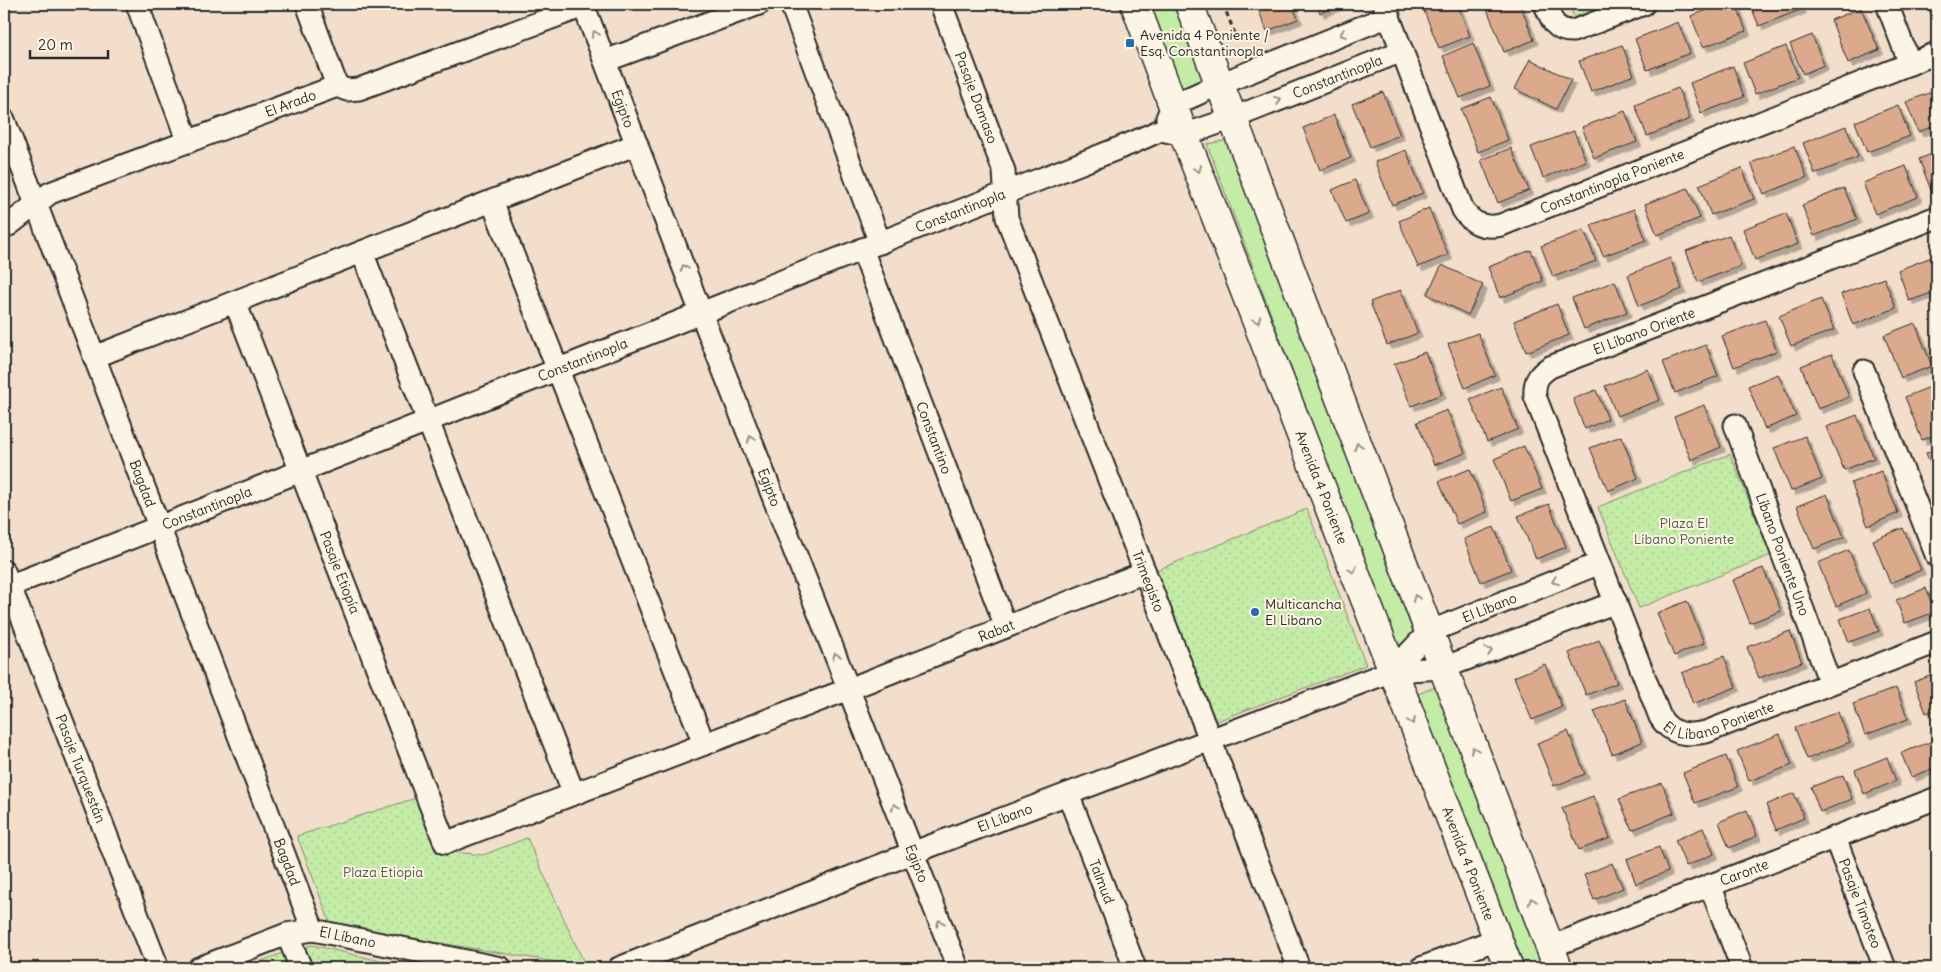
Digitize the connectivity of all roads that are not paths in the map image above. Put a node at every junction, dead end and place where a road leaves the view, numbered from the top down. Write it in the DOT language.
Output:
graph roads {
  1 [pos="137,4"];
  2 [pos="307,4"];
  3 [pos="759,4"];
  4 [pos="791,4"];
  5 [pos="941,4"];
  6 [pos="1135,4"];
  7 [pos="1189,4"];
  8 [pos="1545,4"];
  9 [pos="1644,4"];
  10 [pos="1888,4"];
  11 [pos="584,5"];
  12 [pos="1386,10"];
  13 [pos="1399,43"];
  14 [pos="1937,53"];
  15 [pos="605,61"];
  16 [pos="1910,64"];
  17 [pos="1220,84"];
  18 [pos="337,86"];
  19 [pos="1173,105"];
  20 [pos="1233,118"];
  21 [pos="4,120"];
  22 [pos="1173,132"];
  23 [pos="188,142"];
  24 [pos="637,144"];
  25 [pos="1005,193"];
  26 [pos="492,201"];
  27 [pos="36,204"];
  28 [pos="1937,216"];
  29 [pos="4,227"];
  30 [pos="871,246"];
  31 [pos="362,252"];
  32 [pos="235,302"];
  33 [pos="701,313"];
  34 [pos="94,357"];
  35 [pos="558,370"];
  36 [pos="1864,371"];
  37 [pos="428,421"];
  38 [pos="1735,425"];
  39 [pos="301,471"];
  40 [pos="159,527"];
  41 [pos="1937,557"];
  42 [pos="1600,563"];
  43 [pos="1145,572"];
  44 [pos="6,582"];
  45 [pos="1616,602"];
  46 [pos="1006,627"];
  47 [pos="1429,632"];
  48 [pos="1937,642"];
  49 [pos="1443,668"];
  50 [pos="1392,671"];
  51 [pos="1830,683"];
  52 [pos="848,689"];
  53 [pos="1210,740"];
  54 [pos="704,744"];
  55 [pos="574,794"];
  56 [pos="1068,794"];
  57 [pos="1937,798"];
  58 [pos="1835,838"];
  59 [pos="445,843"];
  60 [pos="912,853"];
  61 [pos="1710,886"];
  62 [pos="313,930"];
  63 [pos="287,934"];
  64 [pos="1497,939"];
  65 [pos="1554,958"];
  66 [pos="156,968"];
  67 [pos="199,968"];
  68 [pos="301,968"];
  69 [pos="501,968"];
  70 [pos="619,968"];
  71 [pos="958,968"];
  72 [pos="1136,968"];
  73 [pos="1299,968"];
  74 [pos="1421,968"];
  75 [pos="1509,968"];
  76 [pos="1742,968"];
  77 [pos="1885,968"];
  1 -- 23 [label="street"];
  2 -- 18 [label="street"];
  3 -- 15 [label="street"];
  4 -- 30 [label="street, Constantino"];
  5 -- 25 [label="street, Pasaje Damaso"];
  6 -- 19 [label="street, Avenida 4 Poniente"];
  7 -- 17 [label="street"];
  8 -- 9 [label="street"];
  10 -- 16 [label="street"];
  15 -- 11 [label="street, Egipto, one-way"];
  11 -- 18 [label="street, El Arado"];
  12 -- 13 [label="street, Constantinopla Poniente"];
  12 -- 17 [label="street, one-way"];
  13 -- 16 [label="street, Constantinopla Poniente"];
  20 -- 13 [label="street, Constantinopla, one-way"];
  14 -- 16 [label="street, Constantinopla Poniente"];
  15 -- 24 [label="street, Egipto"];
  17 -- 19 [label="street"];
  17 -- 20 [label="street"];
  18 -- 23 [label="street, El Arado"];
  19 -- 22 [label="street, Avenida 4 Poniente"];
  20 -- 22 [label="street, Constantinopla"];
  47 -- 20 [label="street, one-way"];
  21 -- 27 [label="street, Bagdad"];
  22 -- 25 [label="street, Constantinopla"];
  22 -- 50 [label="street, Avenida 4 Poniente, one-way"];
  23 -- 27 [label="street, El Arado"];
  24 -- 26 [label="street"];
  33 -- 24 [label="street, Egipto, one-way"];
  25 -- 30 [label="street, Constantinopla"];
  25 -- 43 [label="street, Trimegisto"];
  26 -- 31 [label="street"];
  26 -- 35 [label="street"];
  27 -- 29 [label="street, El Arado"];
  27 -- 34 [label="street, Bagdad"];
  28 -- 42 [label="street, El Líbano Oriente"];
  30 -- 33 [label="street, Constantinopla"];
  30 -- 46 [label="street, Constantino"];
  31 -- 32 [label="street"];
  31 -- 37 [label="street"];
  32 -- 34 [label="street"];
  32 -- 39 [label="street, Pasaje Etiopía"];
  33 -- 35 [label="street, Constantinopla"];
  52 -- 33 [label="street, Egipto, one-way"];
  34 -- 40 [label="street, Bagdad"];
  35 -- 37 [label="street, Constantinopla"];
  35 -- 54 [label="street"];
  36 -- 41 [label="street"];
  37 -- 39 [label="street, Constantinopla"];
  37 -- 55 [label="street"];
  38 -- 51 [label="street, Líbano Poniente Uno"];
  39 -- 40 [label="street, Constantinopla"];
  39 -- 59 [label="street, Pasaje Etiopía"];
  40 -- 44 [label="street, Constantinopla"];
  40 -- 62 [label="street, Bagdad"];
  42 -- 45 [label="street, El Líbano Poniente"];
  42 -- 47 [label="street, El Líbano, one-way"];
  43 -- 46 [label="street, Rabat"];
  43 -- 53 [label="street, Trimegisto"];
  44 -- 66 [label="street, Pasaje Turquestán"];
  49 -- 45 [label="street, El Líbano, one-way"];
  45 -- 51 [label="street, El Líbano Poniente"];
  46 -- 52 [label="street, Rabat"];
  47 -- 49 [label="street"];
  47 -- 50 [label="street, El Líbano"];
  48 -- 51 [label="street, El Líbano Poniente"];
  49 -- 50 [label="street, El Líbano"];
  65 -- 49 [label="street, one-way"];
  50 -- 53 [label="street, El Líbano"];
  50 -- 64 [label="street, Avenida 4 Poniente, one-way"];
  52 -- 54 [label="street, Rabat"];
  60 -- 52 [label="street, Egipto, one-way"];
  53 -- 56 [label="street, El Líbano"];
  53 -- 73 [label="street, Trimegisto"];
  54 -- 55 [label="street, Rabat"];
  55 -- 59 [label="street, Rabat"];
  56 -- 60 [label="street, El Líbano"];
  56 -- 72 [label="street, Talmud"];
  57 -- 58 [label="street, Caronte"];
  58 -- 61 [label="street, Caronte"];
  58 -- 77 [label="street, Pasaje Timoteo"];
  60 -- 70 [label="street, El Líbano"];
  71 -- 60 [label="street, Egipto, one-way"];
  61 -- 65 [label="street, Caronte"];
  61 -- 76 [label="street"];
  62 -- 63 [label="street, El Líbano"];
  62 -- 69 [label="street, El Líbano"];
  63 -- 67 [label="street, El Líbano"];
  63 -- 68 [label="street"];
  64 -- 74 [label="street"];
  64 -- 75 [label="street, Avenida 4 Poniente"];
}
